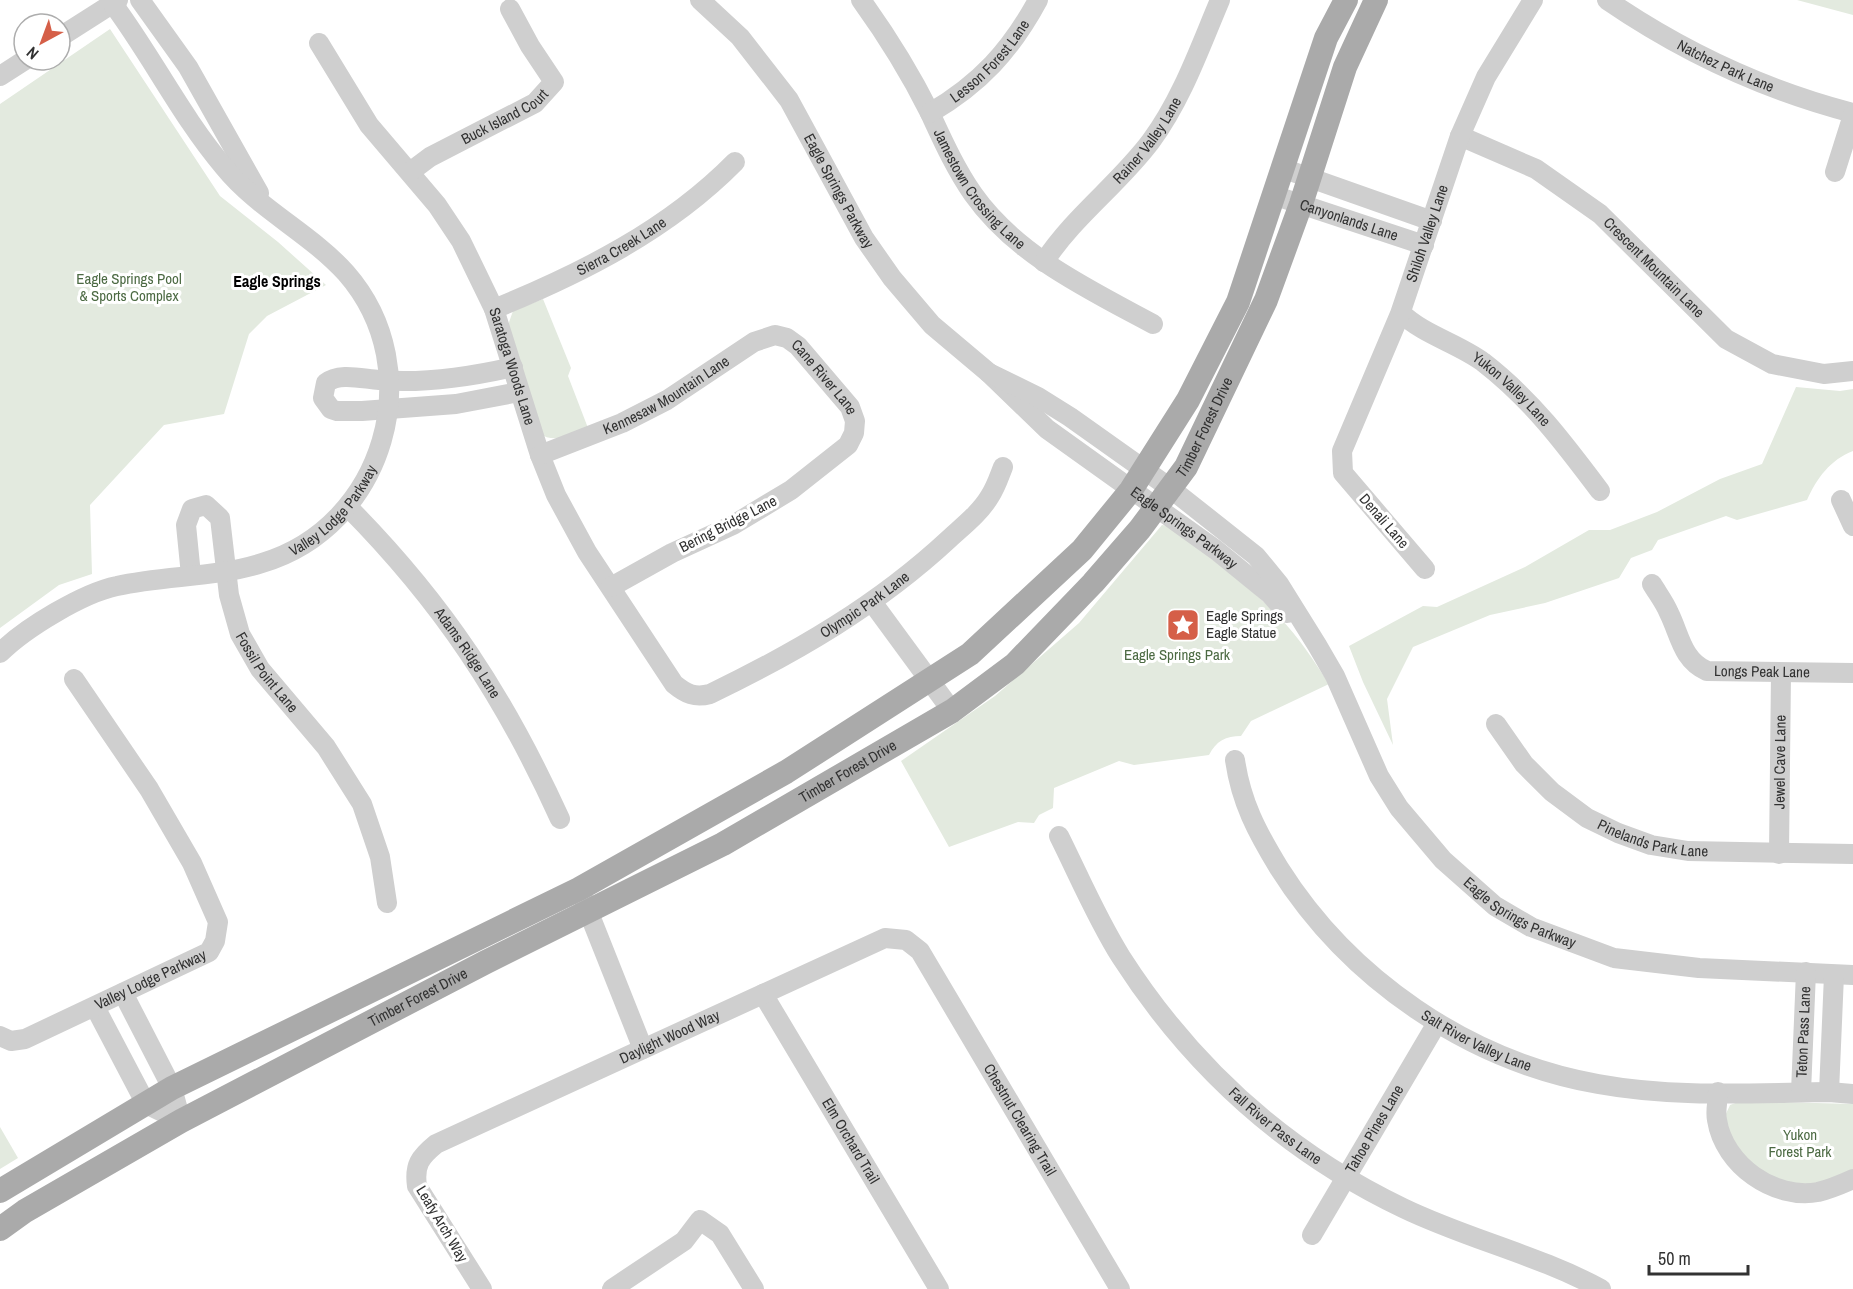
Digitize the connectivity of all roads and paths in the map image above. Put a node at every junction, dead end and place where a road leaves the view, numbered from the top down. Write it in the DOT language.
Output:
graph roads {
  1 [pos="140,0"];
  2 [pos="700,0"];
  3 [pos="861,0"];
  4 [pos="1038,0"];
  5 [pos="1220,0"];
  6 [pos="1346,0"];
  7 [pos="1376,0"];
  8 [pos="1533,0"];
  9 [pos="1607,0"];
  10 [pos="114,1"];
  11 [pos="510,9"];
  12 [pos="72,29"];
  13 [pos="319,43"];
  14 [pos="930,113"];
  15 [pos="1853,114"];
  16 [pos="1460,136"];
  17 [pos="735,162"];
  18 [pos="1282,168"];
  19 [pos="410,172"];
  20 [pos="1835,172"];
  21 [pos="1308,177"];
  22 [pos="1273,195"];
  23 [pos="264,204"];
  24 [pos="1301,204"];
  25 [pos="1432,221"];
  26 [pos="1424,245"];
  27 [pos="1044,262"];
  28 [pos="494,309"];
  29 [pos="1401,313"];
  30 [pos="1153,324"];
  31 [pos="787,338"];
  32 [pos="513,367"];
  33 [pos="1853,371"];
  34 [pos="989,373"];
  35 [pos="390,381"];
  36 [pos="519,392"];
  37 [pos="389,409"];
  38 [pos="855,421"];
  39 [pos="540,455"];
  40 [pos="1004,467"];
  41 [pos="1145,470"];
  42 [pos="1343,473"];
  43 [pos="1170,488"];
  44 [pos="1131,490"];
  45 [pos="1600,491"];
  46 [pos="1841,500"];
  47 [pos="348,507"];
  48 [pos="1156,507"];
  49 [pos="1853,526"];
  50 [pos="1425,569"];
  51 [pos="227,571"];
  52 [pos="191,575"];
  53 [pos="1652,584"];
  54 [pos="610,587"];
  55 [pos="872,602"];
  56 [pos="1317,645"];
  57 [pos="0,653"];
  58 [pos="1780,673"];
  59 [pos="1853,673"];
  60 [pos="74,679"];
  61 [pos="930,681"];
  62 [pos="692,695"];
  63 [pos="952,711"];
  64 [pos="1496,724"];
  65 [pos="1235,760"];
  66 [pos="560,819"];
  67 [pos="1059,836"];
  68 [pos="1779,854"];
  69 [pos="1853,854"];
  70 [pos="579,889"];
  71 [pos="387,903"];
  72 [pos="588,911"];
  73 [pos="920,951"];
  74 [pos="1806,972"];
  75 [pos="1844,975"];
  76 [pos="123,993"];
  77 [pos="763,994"];
  78 [pos="95,1006"];
  79 [pos="1437,1023"];
  80 [pos="0,1036"];
  81 [pos="643,1049"];
  82 [pos="172,1088"];
  83 [pos="1718,1092"];
  84 [pos="1801,1092"];
  85 [pos="1829,1092"];
  86 [pos="1853,1094"];
  87 [pos="146,1104"];
  88 [pos="181,1121"];
  89 [pos="420,1156"];
  90 [pos="1346,1179"];
  91 [pos="1853,1179"];
  92 [pos="0,1191"];
  93 [pos="0,1229"];
  94 [pos="1312,1235"];
  95 [pos="482,1289"];
  96 [pos="612,1289"];
  97 [pos="754,1289"];
  98 [pos="939,1289"];
  99 [pos="1120,1289"];
  100 [pos="1601,1289"];
  1 -- 23 [label="street, Valley Lodge Parkway"];
  2 -- 34 [label="street, Eagle Springs Parkway"];
  3 -- 14 [label="street, Jamestown Crossing Lane"];
  4 -- 14 [label="street, Lesson Forest Lane"];
  5 -- 27 [label="street, Rainer Valley Lane"];
  6 -- 18 [label="main road, Timber Forest Drive"];
  7 -- 21 [label="main road, Timber Forest Drive"];
  8 -- 16 [label="street, Shiloh Valley Lane"];
  9 -- 15 [label="street, Natchez Park Lane"];
  10 -- 12 [label="street"];
  10 -- 23 [label="street, Valley Lodge Parkway"];
  11 -- 19 [label="street, Buck Island Court"];
  13 -- 19 [label="street, Saratoga Woods Lane"];
  14 -- 27 [label="street, Jamestown Crossing Lane"];
  15 -- 20 [label="street"];
  16 -- 25 [label="street, Shiloh Valley Lane"];
  16 -- 33 [label="street, Crescent Mountain Lane"];
  17 -- 28 [label="street, Sierra Creek Lane"];
  18 -- 21 [label="street, Canyonlands Lane"];
  18 -- 22 [label="main road, Timber Forest Drive"];
  19 -- 28 [label="street, Saratoga Woods Lane"];
  21 -- 24 [label="main road, Timber Forest Drive"];
  21 -- 25 [label="street, Canyonlands Lane"];
  22 -- 24 [label="street, Canyonlands Lane"];
  22 -- 41 [label="main road, Timber Forest Drive"];
  23 -- 35 [label="street, Valley Lodge Parkway"];
  24 -- 26 [label="street, Canyonlands Lane"];
  24 -- 43 [label="main road, Timber Forest Drive"];
  25 -- 26 [label="street, Shiloh Valley Lane"];
  26 -- 29 [label="street, Shiloh Valley Lane"];
  27 -- 30 [label="street, Jamestown Crossing Lane"];
  28 -- 32 [label="street, Saratoga Woods Lane"];
  29 -- 42 [label="street, Shiloh Valley Lane"];
  29 -- 45 [label="street, Yukon Valley Lane"];
  31 -- 38 [label="street, Cane River Lane"];
  31 -- 39 [label="street, Kennesaw Mountain Lane"];
  32 -- 35 [label="street"];
  32 -- 36 [label="street, Saratoga Woods Lane"];
  34 -- 41 [label="street, Eagle Springs Parkway"];
  34 -- 44 [label="street, Eagle Springs Parkway"];
  35 -- 37 [label="street, Valley Lodge Parkway"];
  35 -- 37 [label="street"];
  36 -- 37 [label="street"];
  36 -- 39 [label="street, Saratoga Woods Lane"];
  37 -- 47 [label="street, Valley Lodge Parkway"];
  38 -- 54 [label="street, Bering Bridge Lane"];
  39 -- 54 [label="street, Saratoga Woods Lane"];
  40 -- 55 [label="street, Olympic Park Lane"];
  41 -- 43 [label="street, Eagle Springs Parkway"];
  41 -- 44 [label="main road, Timber Forest Drive"];
  42 -- 50 [label="street, Denali Lane"];
  43 -- 48 [label="main road, Timber Forest Drive"];
  43 -- 56 [label="street, Eagle Springs Parkway"];
  44 -- 48 [label="street, Eagle Springs Parkway"];
  44 -- 61 [label="main road, Timber Forest Drive"];
  46 -- 49 [label="street"];
  47 -- 51 [label="street, Valley Lodge Parkway"];
  47 -- 66 [label="street, Adams Ridge Lane"];
  48 -- 56 [label="street, Eagle Springs Parkway"];
  48 -- 63 [label="main road, Timber Forest Drive"];
  51 -- 52 [label="street, Valley Lodge Parkway"];
  51 -- 52 [label="street, Fossil Point Lane"];
  51 -- 71 [label="street, Fossil Point Lane"];
  52 -- 57 [label="street, Valley Lodge Parkway"];
  53 -- 58 [label="street, Longs Peak Lane"];
  54 -- 62 [label="street, Saratoga Woods Lane"];
  55 -- 61 [label="street"];
  55 -- 62 [label="street, Olympic Park Lane"];
  56 -- 74 [label="street, Eagle Springs Parkway"];
  58 -- 59 [label="street, Longs Peak Lane"];
  58 -- 68 [label="street, Jewel Cave Lane"];
  60 -- 76 [label="street, Valley Lodge Parkway"];
  61 -- 63 [label="street"];
  61 -- 70 [label="main road, Timber Forest Drive"];
  63 -- 72 [label="main road, Timber Forest Drive"];
  64 -- 68 [label="street, Pinelands Park Lane"];
  65 -- 79 [label="street, Salt River Valley Lane"];
  67 -- 90 [label="street, Fall River Pass Lane"];
  68 -- 69 [label="street, Pinelands Park Lane"];
  70 -- 72 [label="street"];
  70 -- 82 [label="main road, Timber Forest Drive"];
  72 -- 81 [label="street"];
  72 -- 88 [label="main road, Timber Forest Drive"];
  73 -- 77 [label="street, Daylight Wood Way"];
  73 -- 99 [label="street, Chestnut Clearing Trail"];
  74 -- 75 [label="street, Eagle Springs Parkway"];
  74 -- 84 [label="street, Teton Pass Lane"];
  75 -- 85 [label="street, Teton Pass Lane"];
  76 -- 78 [label="street, Valley Lodge Parkway"];
  76 -- 82 [label="street"];
  77 -- 81 [label="street, Daylight Wood Way"];
  77 -- 98 [label="street, Elm Orchard Trail"];
  78 -- 80 [label="street, Valley Lodge Parkway"];
  78 -- 87 [label="street"];
  79 -- 83 [label="street, Salt River Valley Lane"];
  79 -- 90 [label="street, Tahoe Pines Lane"];
  81 -- 89 [label="street, Daylight Wood Way"];
  82 -- 87 [label="main road, Timber Forest Drive"];
  82 -- 88 [label="street"];
  83 -- 84 [label="street, Salt River Valley Lane"];
  83 -- 91 [label="street"];
  84 -- 85 [label="street, Salt River Valley Lane"];
  85 -- 86 [label="street, Salt River Valley Lane"];
  87 -- 88 [label="street"];
  87 -- 92 [label="main road, Timber Forest Drive"];
  88 -- 93 [label="main road, Timber Forest Drive"];
  89 -- 95 [label="street, Leafy Arch Way"];
  90 -- 94 [label="street, Tahoe Pines Lane"];
  90 -- 100 [label="street, Fall River Pass Lane"];
  96 -- 97 [label="street"];
}
